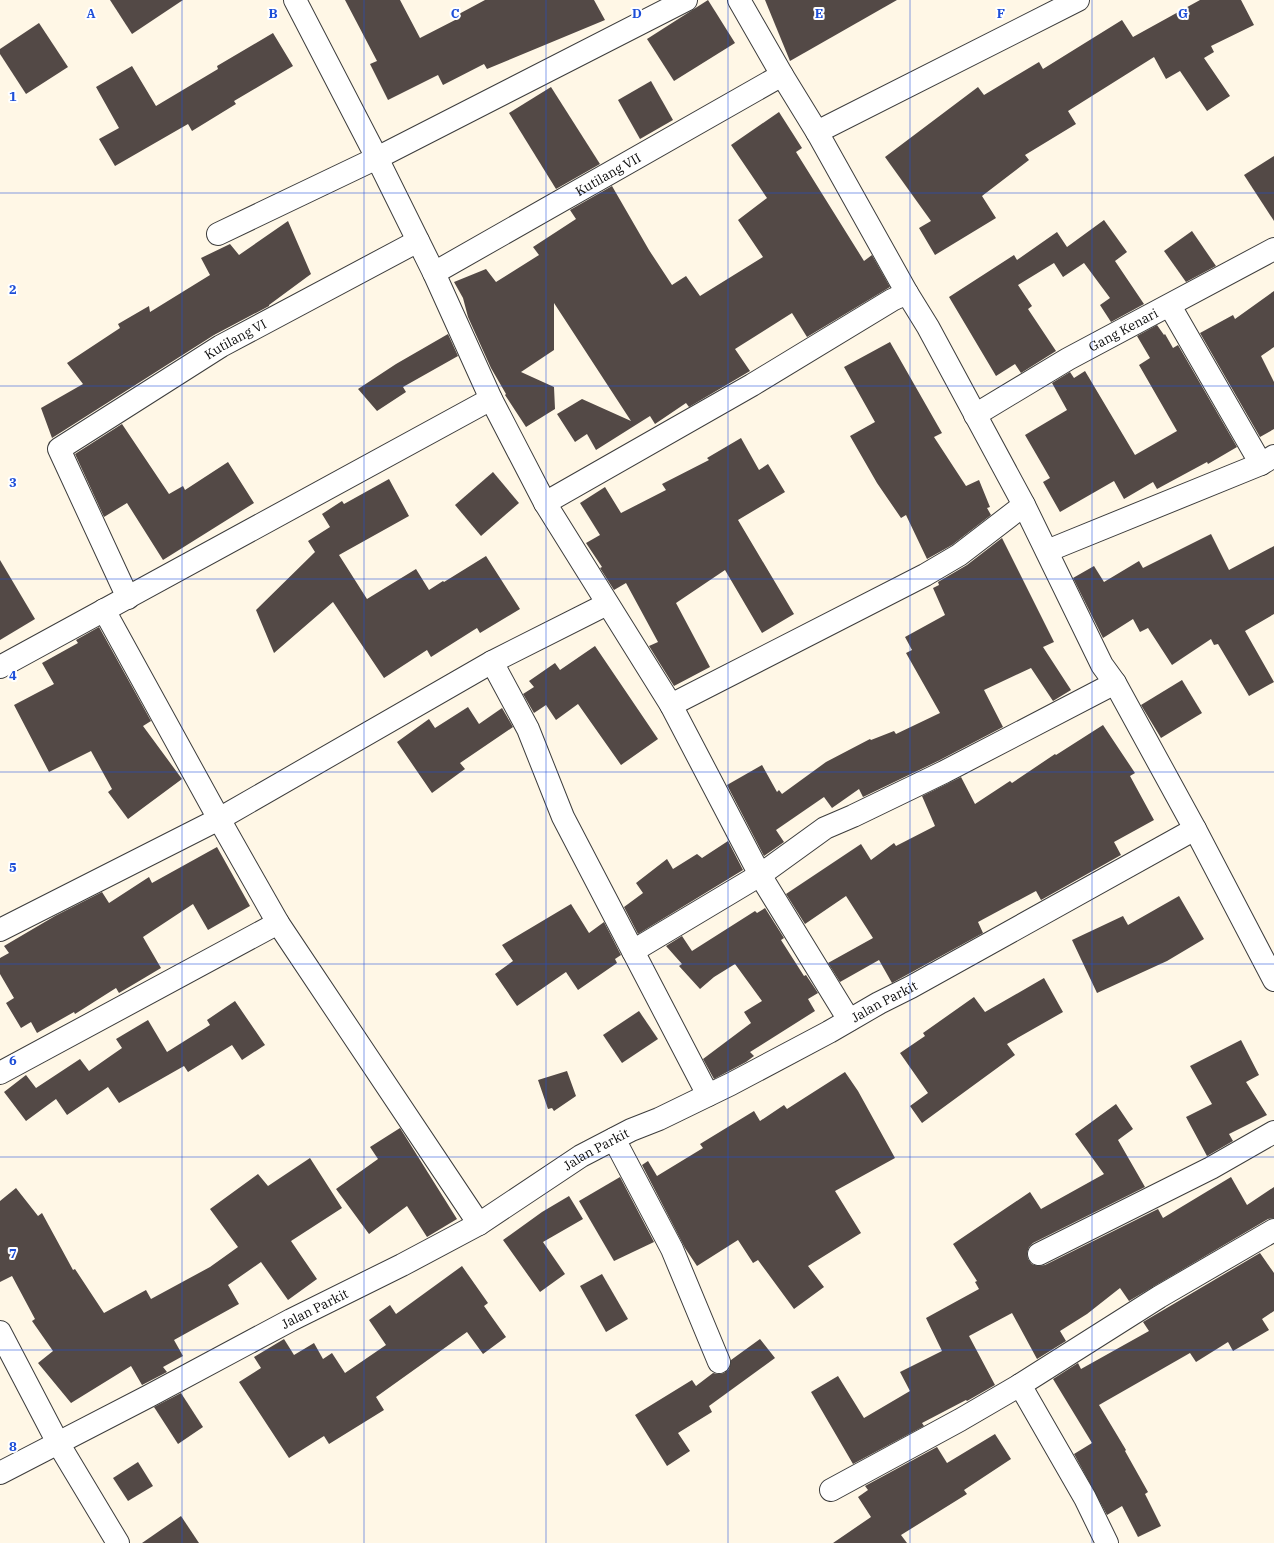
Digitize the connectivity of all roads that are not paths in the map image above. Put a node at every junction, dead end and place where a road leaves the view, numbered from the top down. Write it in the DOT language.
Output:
graph roads {
  1 [pos="295,0"];
  2 [pos="686,0"];
  3 [pos="739,0"];
  4 [pos="1078,0"];
  5 [pos="782,75"];
  6 [pos="817,132"];
  7 [pos="377,158"];
  8 [pos="218,234"];
  9 [pos="418,241"];
  10 [pos="1274,250"];
  11 [pos="434,273"];
  12 [pos="907,293"];
  13 [pos="1170,306"];
  14 [pos="491,399"];
  15 [pos="975,415"];
  16 [pos="1267,460"];
  17 [pos="545,503"];
  18 [pos="1024,505"];
  19 [pos="1047,552"];
  20 [pos="117,604"];
  21 [pos="607,604"];
  22 [pos="492,662"];
  23 [pos="0,667"];
  24 [pos="1115,683"];
  25 [pos="671,705"];
  26 [pos="219,819"];
  27 [pos="1195,830"];
  28 [pos="760,875"];
  29 [pos="278,922"];
  30 [pos="0,930"];
  31 [pos="633,951"];
  32 [pos="1274,980"];
  33 [pos="849,1020"];
  34 [pos="0,1073"];
  35 [pos="708,1095"];
  36 [pos="1274,1132"];
  37 [pos="614,1139"];
  38 [pos="479,1224"];
  39 [pos="1274,1230"];
  40 [pos="1039,1254"];
  41 [pos="0,1332"];
  42 [pos="720,1362"];
  43 [pos="1020,1385"];
  44 [pos="58,1443"];
  45 [pos="0,1473"];
  46 [pos="831,1490"];
  47 [pos="118,1543"];
  48 [pos="1107,1543"];
  1 -- 7 [label="street"];
  2 -- 7 [label="street"];
  3 -- 5 [label="street"];
  4 -- 6 [label="street"];
  5 -- 6 [label="street"];
  5 -- 11 [label="street, Kutilang VII"];
  6 -- 12 [label="street"];
  7 -- 8 [label="street"];
  7 -- 9 [label="street"];
  9 -- 11 [label="street"];
  9 -- 20 [label="street, Kutilang VI"];
  10 -- 13 [label="street, Gang Kenari"];
  11 -- 14 [label="street"];
  12 -- 15 [label="street"];
  12 -- 17 [label="street"];
  13 -- 15 [label="street, Gang Kenari"];
  13 -- 16 [label="street"];
  14 -- 17 [label="street"];
  14 -- 20 [label="street"];
  15 -- 18 [label="street"];
  16 -- 19 [label="street"];
  17 -- 21 [label="street"];
  18 -- 19 [label="street"];
  18 -- 25 [label="street"];
  19 -- 24 [label="street"];
  20 -- 23 [label="street"];
  20 -- 26 [label="street"];
  21 -- 22 [label="street"];
  21 -- 25 [label="street"];
  22 -- 26 [label="street"];
  22 -- 31 [label="street"];
  24 -- 27 [label="street"];
  24 -- 28 [label="street"];
  25 -- 28 [label="street"];
  26 -- 29 [label="street"];
  26 -- 30 [label="street"];
  27 -- 32 [label="street"];
  27 -- 33 [label="street, Jalan Parkit"];
  28 -- 31 [label="street"];
  28 -- 33 [label="street"];
  29 -- 34 [label="street"];
  29 -- 38 [label="street"];
  31 -- 35 [label="street"];
  33 -- 35 [label="street, Jalan Parkit"];
  35 -- 37 [label="street, Jalan Parkit"];
  36 -- 40 [label="street"];
  37 -- 38 [label="street, Jalan Parkit"];
  37 -- 42 [label="street"];
  38 -- 44 [label="street, Jalan Parkit"];
  39 -- 43 [label="street"];
  41 -- 44 [label="street"];
  43 -- 46 [label="street"];
  43 -- 48 [label="street"];
  44 -- 45 [label="street, Jalan Parkit"];
  44 -- 47 [label="street"];
}
